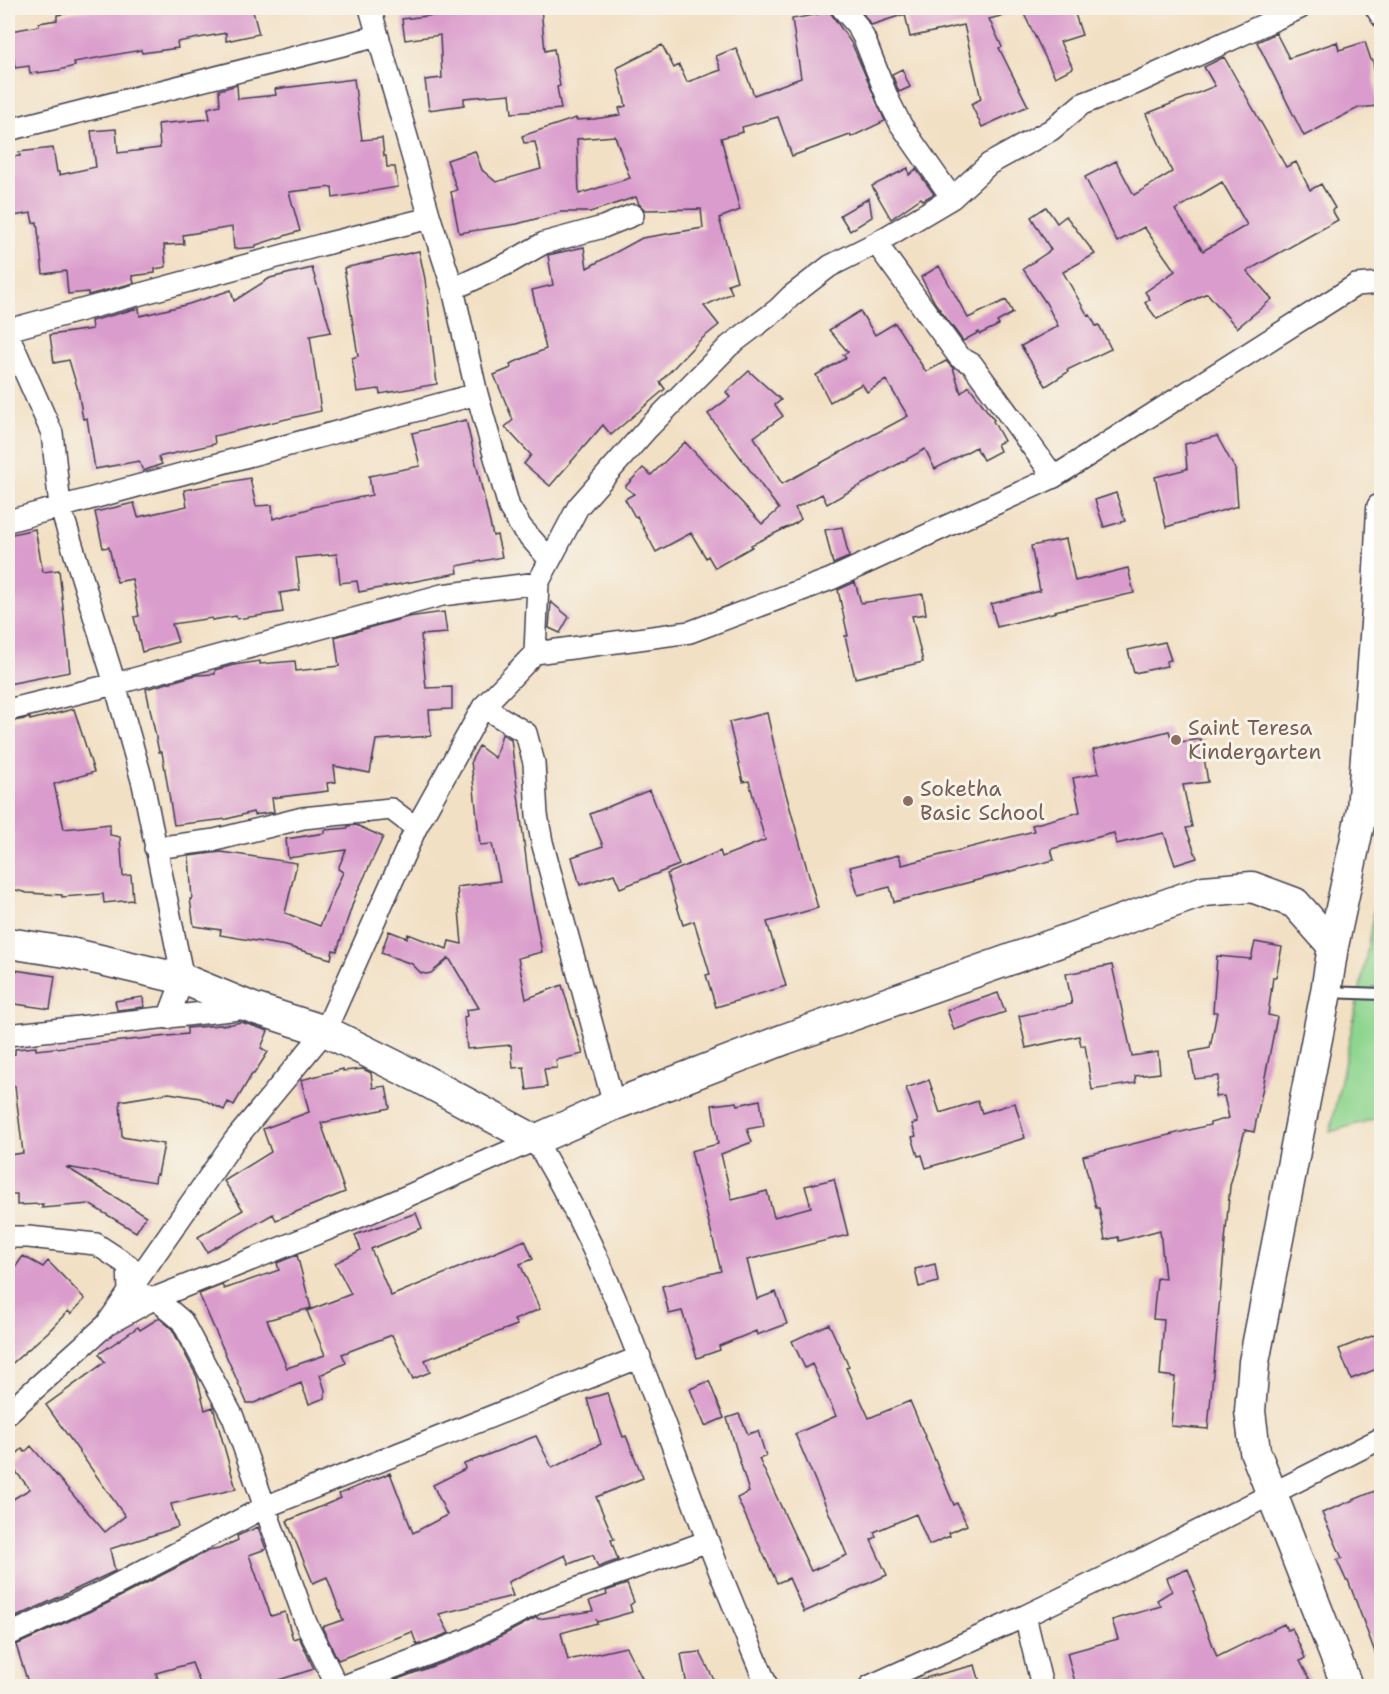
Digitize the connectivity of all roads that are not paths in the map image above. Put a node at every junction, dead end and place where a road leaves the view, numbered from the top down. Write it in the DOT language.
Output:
graph roads {
  1 [pos="370,8"];
  2 [pos="842,8"];
  3 [pos="1300,8"];
  4 [pos="1376,8"];
  5 [pos="1382,16"];
  6 [pos="378,36"];
  7 [pos="8,130"];
  8 [pos="952,198"];
  9 [pos="633,215"];
  10 [pos="430,218"];
  11 [pos="876,243"];
  12 [pos="1382,283"];
  13 [pos="453,289"];
  14 [pos="8,332"];
  15 [pos="477,394"];
  16 [pos="1054,477"];
  17 [pos="60,506"];
  18 [pos="1382,508"];
  19 [pos="8,521"];
  20 [pos="549,559"];
  21 [pos="538,583"];
  22 [pos="536,653"];
  23 [pos="115,684"];
  24 [pos="483,708"];
  25 [pos="8,710"];
  26 [pos="416,828"];
  27 [pos="156,848"];
  28 [pos="8,943"];
  29 [pos="1333,946"];
  30 [pos="183,979"];
  31 [pos="1326,992"];
  32 [pos="1382,994"];
  33 [pos="253,1008"];
  34 [pos="168,1018"];
  35 [pos="325,1030"];
  36 [pos="8,1035"];
  37 [pos="614,1105"];
  38 [pos="535,1140"];
  39 [pos="8,1237"];
  40 [pos="129,1291"];
  41 [pos="155,1298"];
  42 [pos="106,1325"];
  43 [pos="640,1357"];
  44 [pos="8,1413"];
  45 [pos="1382,1438"];
  46 [pos="1272,1494"];
  47 [pos="265,1507"];
  48 [pos="708,1541"];
  49 [pos="1025,1616"];
  50 [pos="8,1635"];
  51 [pos="337,1686"];
  52 [pos="344,1686"];
  53 [pos="767,1686"];
  54 [pos="870,1686"];
  55 [pos="1042,1686"];
  56 [pos="1347,1686"];
  1 -- 6 [label="street"];
  2 -- 8 [label="street"];
  3 -- 8 [label="street"];
  4 -- 5 [label="street"];
  6 -- 7 [label="street"];
  6 -- 10 [label="street"];
  8 -- 11 [label="street"];
  9 -- 13 [label="street"];
  10 -- 13 [label="street"];
  10 -- 14 [label="street"];
  11 -- 16 [label="street"];
  11 -- 20 [label="street"];
  12 -- 16 [label="street"];
  13 -- 15 [label="street"];
  14 -- 17 [label="street"];
  15 -- 17 [label="street"];
  15 -- 20 [label="street"];
  16 -- 22 [label="street"];
  17 -- 19 [label="street"];
  17 -- 23 [label="street"];
  18 -- 29 [label="street"];
  20 -- 21 [label="street"];
  21 -- 22 [label="street"];
  21 -- 23 [label="street"];
  22 -- 24 [label="street"];
  23 -- 25 [label="street"];
  23 -- 27 [label="street"];
  24 -- 26 [label="street"];
  24 -- 37 [label="street"];
  26 -- 27 [label="street"];
  26 -- 35 [label="street"];
  27 -- 30 [label="street"];
  28 -- 30 [label="street"];
  29 -- 31 [label="street"];
  29 -- 37 [label="street"];
  30 -- 33 [label="street"];
  30 -- 34 [label="street"];
  31 -- 32 [label="lane"];
  31 -- 46 [label="street"];
  33 -- 34 [label="street"];
  33 -- 35 [label="street"];
  34 -- 36 [label="street"];
  35 -- 38 [label="street"];
  35 -- 40 [label="street"];
  37 -- 38 [label="street"];
  38 -- 41 [label="street"];
  38 -- 43 [label="street"];
  39 -- 40 [label="street"];
  40 -- 41 [label="street"];
  40 -- 42 [label="street"];
  41 -- 42 [label="street"];
  41 -- 47 [label="street"];
  42 -- 44 [label="street"];
  43 -- 47 [label="street"];
  43 -- 48 [label="street"];
  45 -- 46 [label="street"];
  46 -- 49 [label="street"];
  46 -- 56 [label="street"];
  47 -- 50 [label="street"];
  47 -- 51 [label="street"];
  48 -- 52 [label="street"];
  48 -- 53 [label="street"];
  49 -- 54 [label="street"];
  49 -- 55 [label="street"];
}
